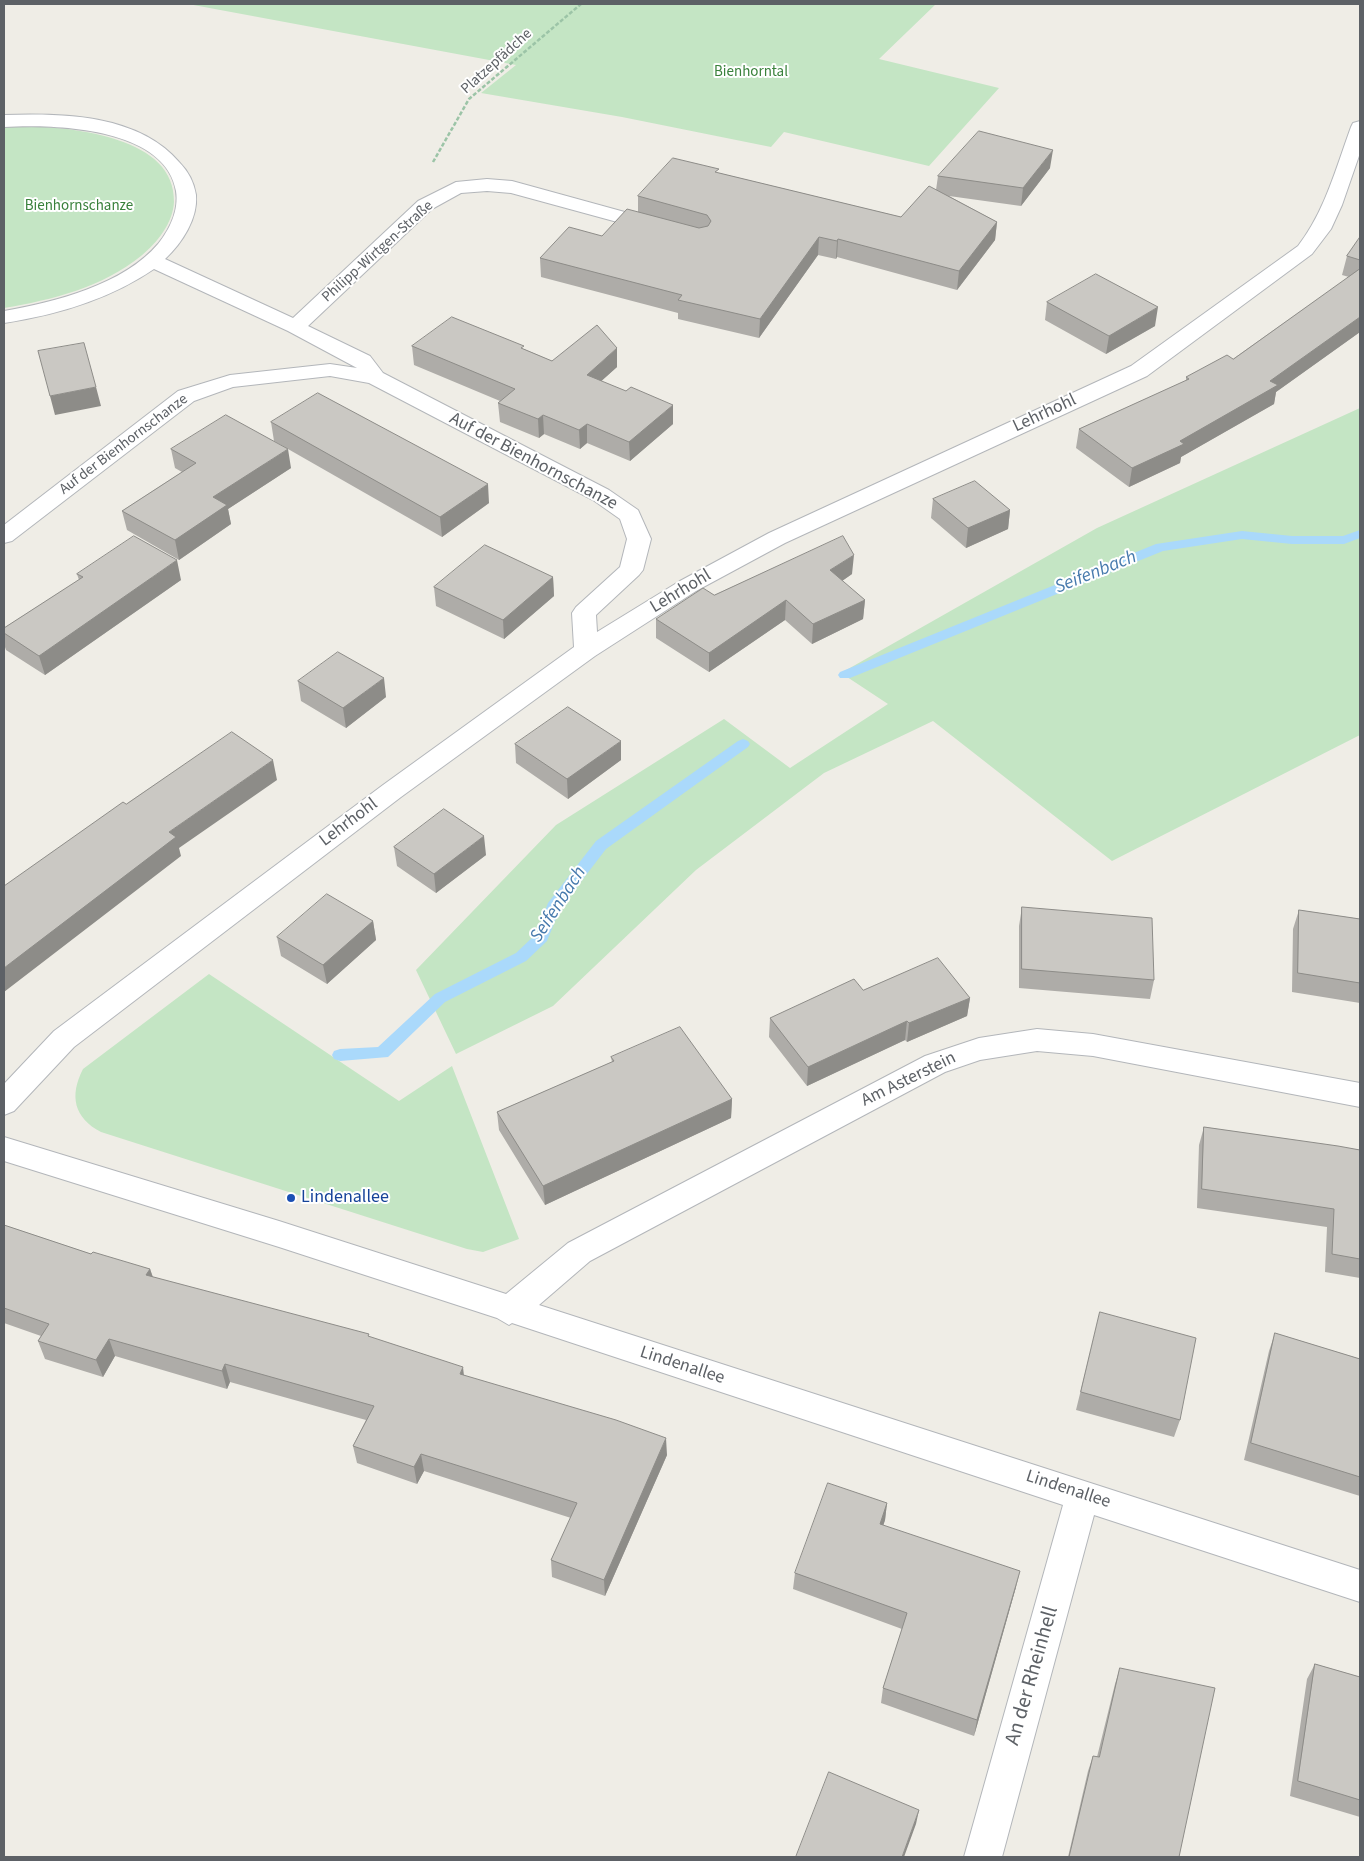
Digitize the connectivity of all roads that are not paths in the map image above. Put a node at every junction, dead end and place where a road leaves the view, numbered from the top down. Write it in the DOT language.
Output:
graph roads {
  1 [pos="4,121"];
  2 [pos="1360,127"];
  3 [pos="671,231"];
  4 [pos="152,260"];
  5 [pos="4,317"];
  6 [pos="295,327"];
  7 [pos="375,378"];
  8 [pos="4,536"];
  9 [pos="586,650"];
  10 [pos="1360,1095"];
  11 [pos="4,1103"];
  12 [pos="4,1149"];
  13 [pos="509,1311"];
  14 [pos="1083,1495"];
  15 [pos="1360,1586"];
  16 [pos="983,1857"];
  1 -- 4 [label="street"];
  2 -- 9 [label="street, Lehrhohl"];
  3 -- 6 [label="street, Philipp-Wirtgen-Straße"];
  4 -- 5 [label="street"];
  4 -- 6 [label="street, Auf der Bienhornschanze"];
  6 -- 7 [label="street, Auf der Bienhornschanze"];
  7 -- 8 [label="street, Auf der Bienhornschanze"];
  7 -- 9 [label="street, Auf der Bienhornschanze"];
  9 -- 11 [label="street, Lehrhohl"];
  10 -- 13 [label="street, Am Asterstein"];
  12 -- 13 [label="street, Lindenallee"];
  13 -- 14 [label="street, Lindenallee"];
  14 -- 15 [label="street, Lindenallee"];
  14 -- 16 [label="street, An der Rheinhell"];
}
